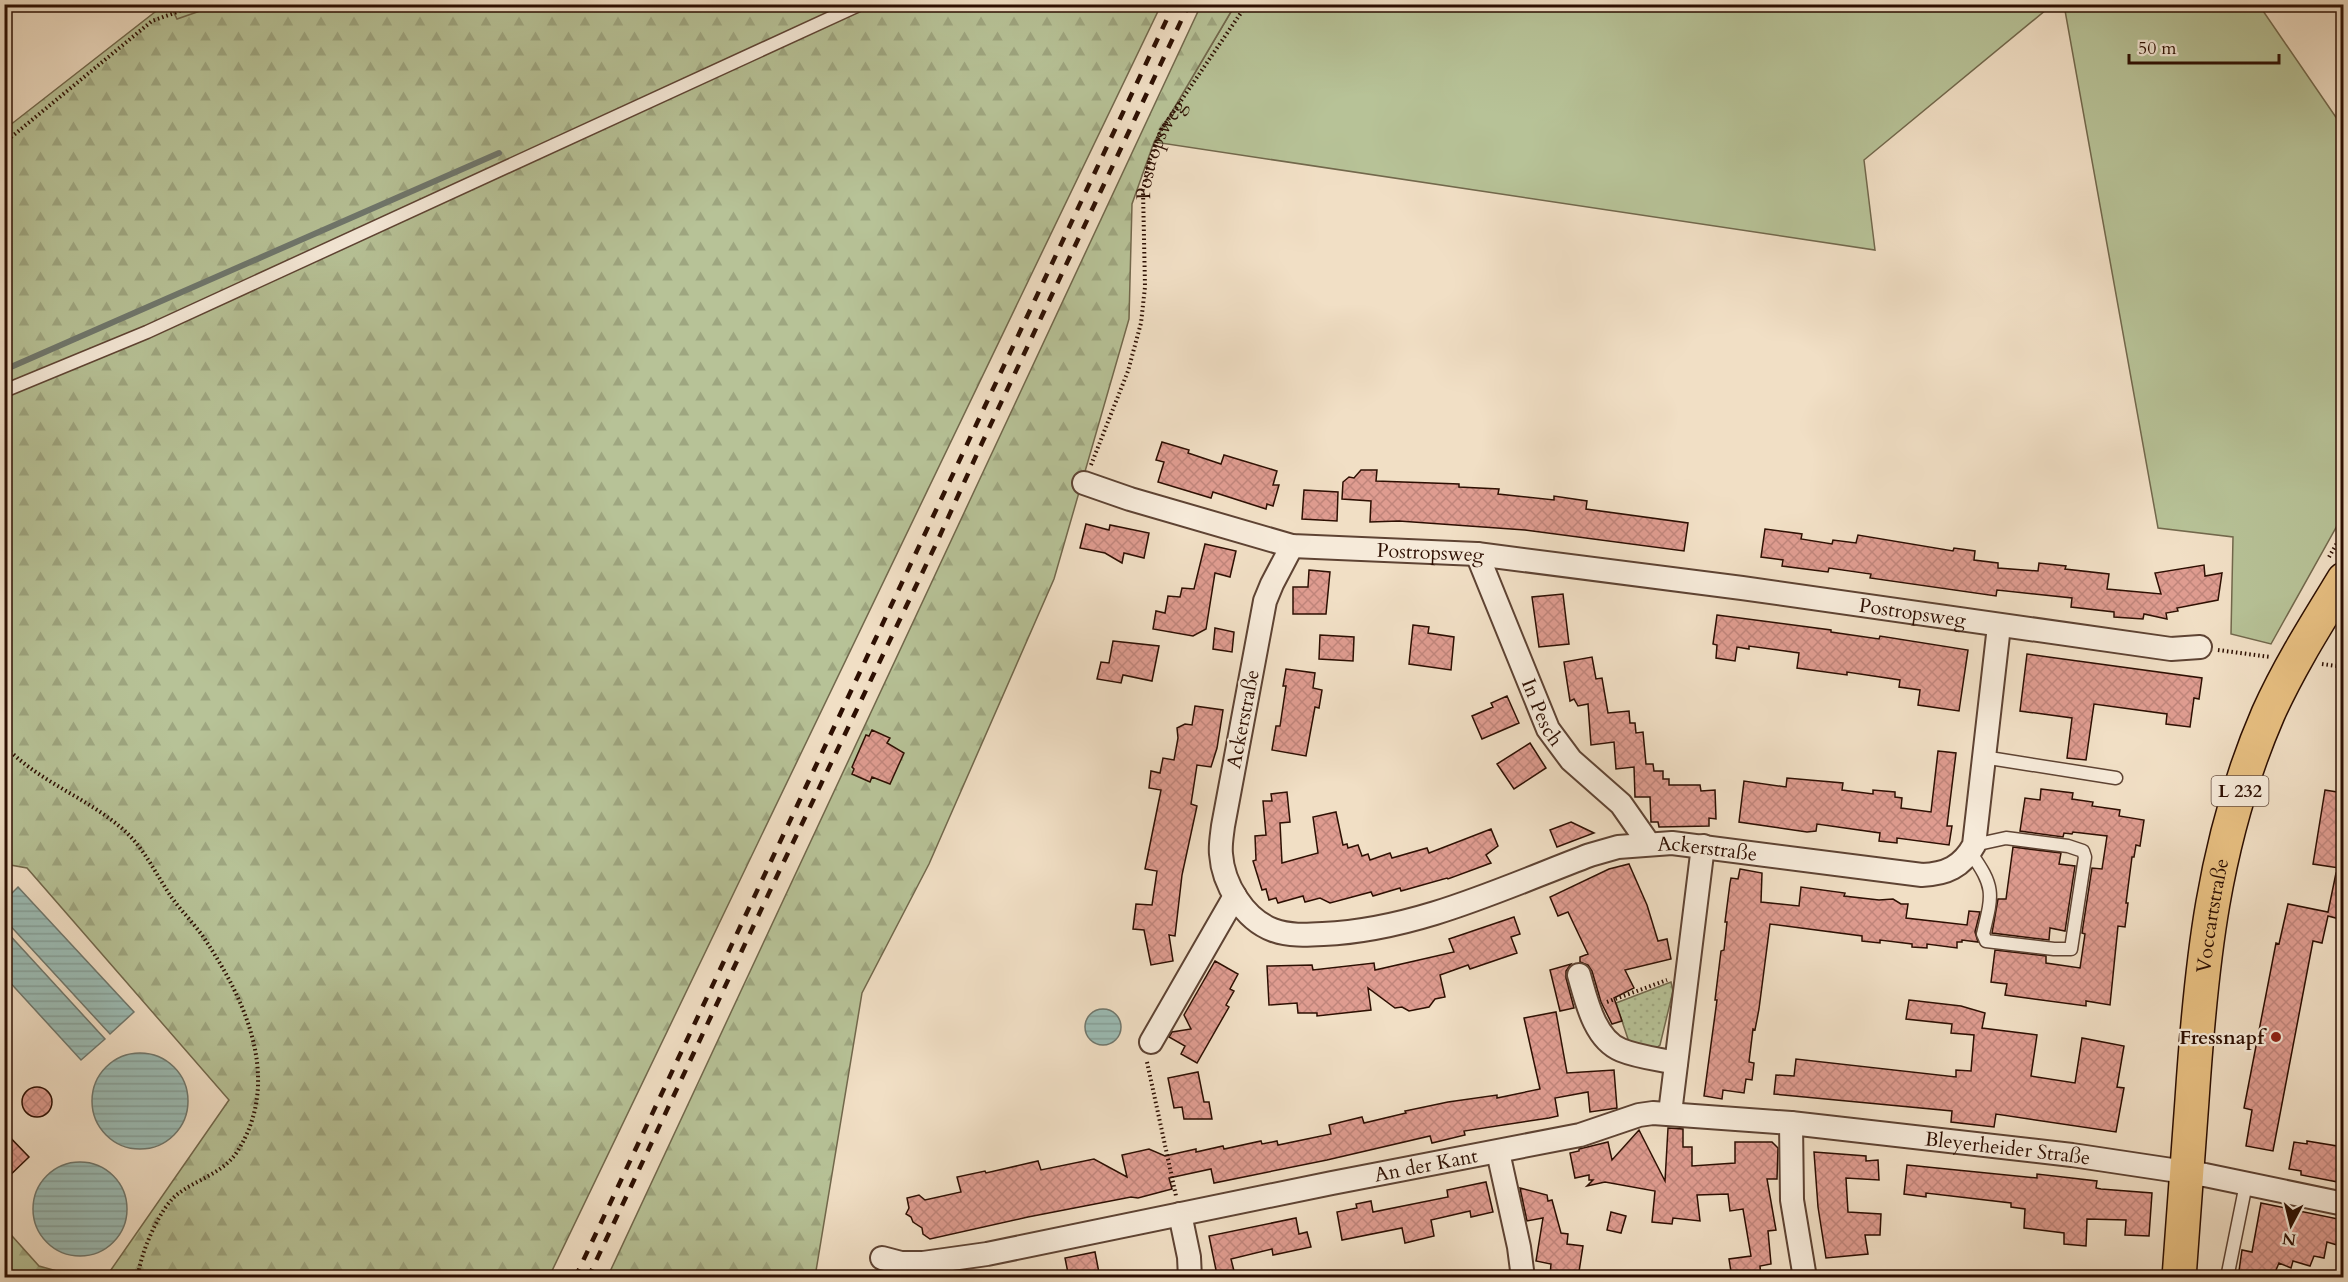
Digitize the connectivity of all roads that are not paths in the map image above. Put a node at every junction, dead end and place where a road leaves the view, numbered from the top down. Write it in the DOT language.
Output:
graph roads {
  1 [pos="861,4"];
  2 [pos="4,391"];
  3 [pos="1084,483"];
  4 [pos="1292,546"];
  5 [pos="1477,554"];
  6 [pos="2343,579"];
  7 [pos="1999,626"];
  8 [pos="2200,647"];
  9 [pos="1983,757"];
  10 [pos="2116,778"];
  11 [pos="1649,844"];
  12 [pos="1702,846"];
  13 [pos="1972,849"];
  14 [pos="1235,896"];
  15 [pos="1579,975"];
  16 [pos="1151,1042"];
  17 [pos="1676,1062"];
  18 [pos="1670,1113"];
  19 [pos="1791,1123"];
  20 [pos="1498,1152"];
  21 [pos="2186,1172"];
  22 [pos="2246,1184"];
  23 [pos="2343,1204"];
  24 [pos="1180,1214"];
  25 [pos="882,1258"];
  26 [pos="2228,1273"];
  27 [pos="1190,1278"];
  28 [pos="1523,1278"];
  29 [pos="1805,1278"];
  30 [pos="2179,1278"];
  1 -- 2 [label="lane"];
  3 -- 4 [label="street, Postropsweg"];
  4 -- 5 [label="street, Postropsweg"];
  4 -- 14 [label="street, Ackerstraße"];
  5 -- 7 [label="street, Postropsweg"];
  5 -- 11 [label="street, In Pesch"];
  6 -- 21 [label="main road, Voccartstraße / L 232"];
  7 -- 8 [label="street, Postropsweg"];
  7 -- 9 [label="street"];
  9 -- 10 [label="lane"];
  9 -- 13 [label="street"];
  11 -- 12 [label="street, Ackerstraße"];
  11 -- 14 [label="street, Ackerstraße"];
  12 -- 13 [label="street, Ackerstraße"];
  12 -- 17 [label="street"];
  13 -- 13 [label="lane"];
  14 -- 16 [label="street"];
  15 -- 17 [label="street"];
  17 -- 18 [label="street"];
  18 -- 19 [label="street, Bleyerheider Straße"];
  18 -- 20 [label="street, An der Kant"];
  19 -- 21 [label="street, Bleyerheider Straße"];
  19 -- 29 [label="street"];
  20 -- 24 [label="street, An der Kant"];
  20 -- 28 [label="street"];
  21 -- 22 [label="street, Bleyerheider Straße"];
  21 -- 30 [label="main road, Voccartstraße / L 232"];
  22 -- 23 [label="street, Bleyerheider Straße"];
  22 -- 26 [label="lane"];
  24 -- 25 [label="street, An der Kant"];
  24 -- 27 [label="street"];
}
